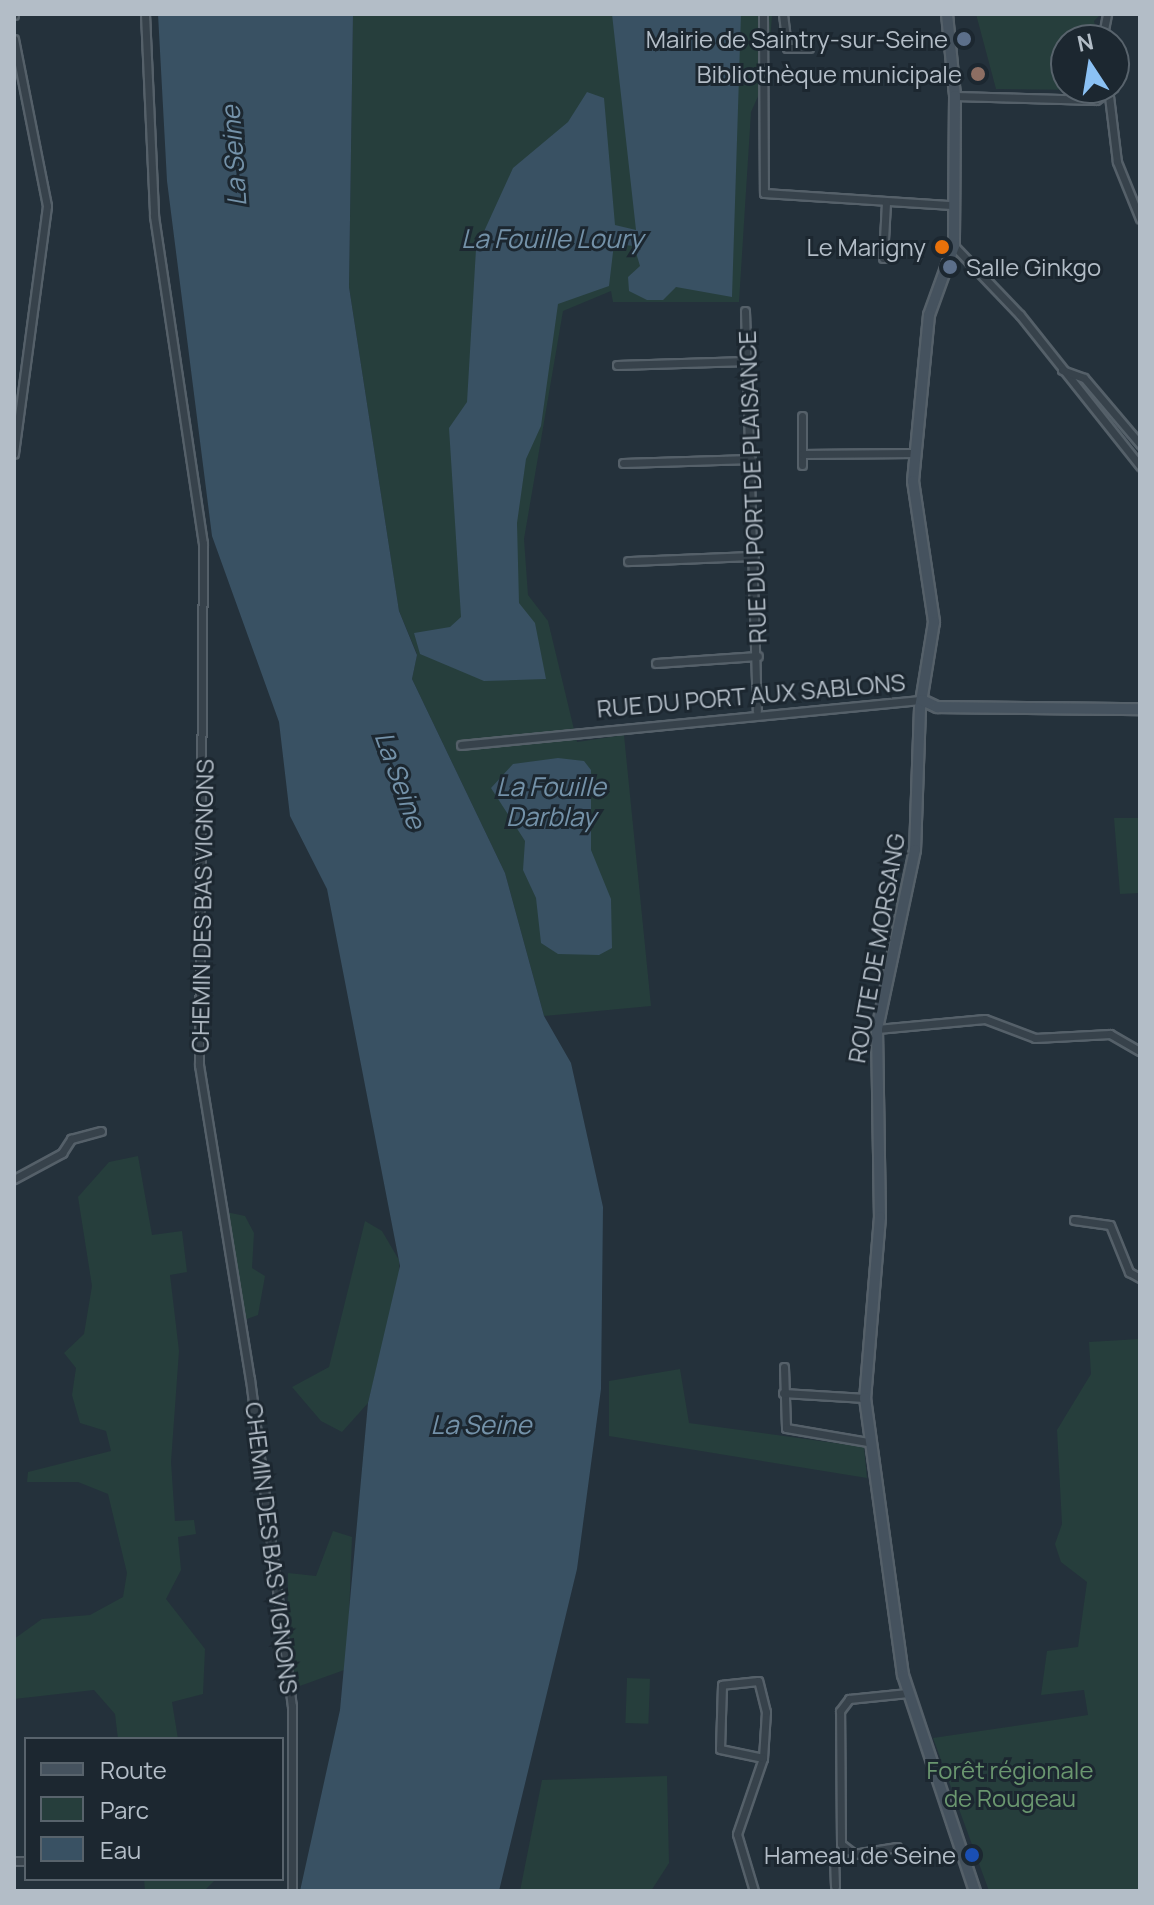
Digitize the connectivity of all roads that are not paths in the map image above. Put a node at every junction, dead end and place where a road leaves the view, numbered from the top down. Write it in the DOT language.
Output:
graph roads {
  1 [pos="145,14"];
  2 [pos="763,14"];
  3 [pos="783,14"];
  4 [pos="947,14"];
  5 [pos="14,39"];
  6 [pos="809,48"];
  7 [pos="1050,94"];
  8 [pos="955,96"];
  9 [pos="1112,104"];
  10 [pos="886,202"];
  11 [pos="952,205"];
  12 [pos="1140,219"];
  13 [pos="954,246"];
  14 [pos="883,258"];
  15 [pos="745,311"];
  16 [pos="747,361"];
  17 [pos="617,365"];
  18 [pos="1062,370"];
  19 [pos="802,416"];
  20 [pos="1140,444"];
  21 [pos="914,453"];
  22 [pos="14,454"];
  23 [pos="802,454"];
  24 [pos="751,459"];
  25 [pos="623,463"];
  26 [pos="802,465"];
  27 [pos="1140,466"];
  28 [pos="754,556"];
  29 [pos="628,561"];
  30 [pos="758,656"];
  31 [pos="656,663"];
  32 [pos="922,700"];
  33 [pos="1140,709"];
  34 [pos="757,711"];
  35 [pos="461,745"];
  36 [pos="877,1029"];
  37 [pos="1140,1051"];
  38 [pos="101,1131"];
  39 [pos="14,1179"];
  40 [pos="1074,1220"];
  41 [pos="1140,1278"];
  42 [pos="784,1367"];
  43 [pos="783,1393"];
  44 [pos="865,1398"];
  45 [pos="868,1442"];
  46 [pos="908,1693"];
  47 [pos="763,1758"];
  48 [pos="897,1847"];
  49 [pos="845,1851"];
  50 [pos="835,1886"];
  51 [pos="292,1891"];
  52 [pos="754,1891"];
  53 [pos="975,1891"];
  1 -- 51 [label="street, CHEMIN DES BAS VIGNONS"];
  2 -- 10 [label="street"];
  3 -- 6 [label="street"];
  4 -- 8 [label="street"];
  5 -- 22 [label="street"];
  7 -- 8 [label="street"];
  8 -- 11 [label="street"];
  9 -- 12 [label="street"];
  10 -- 11 [label="street"];
  10 -- 14 [label="street"];
  11 -- 13 [label="street"];
  13 -- 18 [label="street"];
  13 -- 21 [label="street, ROUTE DE MORSANG"];
  15 -- 16 [label="street, RUE DU PORT DE PLAISANCE"];
  16 -- 17 [label="street"];
  16 -- 24 [label="street, RUE DU PORT DE PLAISANCE"];
  18 -- 20 [label="street"];
  18 -- 27 [label="street"];
  19 -- 23 [label="street"];
  21 -- 23 [label="street"];
  21 -- 32 [label="street, ROUTE DE MORSANG"];
  23 -- 26 [label="street"];
  24 -- 25 [label="street"];
  24 -- 28 [label="street, RUE DU PORT DE PLAISANCE"];
  28 -- 29 [label="street"];
  28 -- 30 [label="street, RUE DU PORT DE PLAISANCE"];
  30 -- 31 [label="street"];
  30 -- 34 [label="street, RUE DU PORT DE PLAISANCE"];
  32 -- 33 [label="street, RUE DU PORT AUX SABLONS"];
  32 -- 34 [label="street, RUE DU PORT AUX SABLONS"];
  32 -- 36 [label="street, ROUTE DE MORSANG"];
  34 -- 35 [label="street, RUE DU PORT AUX SABLONS"];
  36 -- 37 [label="street"];
  36 -- 44 [label="street, ROUTE DE MORSANG"];
  38 -- 39 [label="street"];
  40 -- 41 [label="street"];
  42 -- 43 [label="street"];
  43 -- 44 [label="street"];
  43 -- 45 [label="street"];
  44 -- 45 [label="street, ROUTE DE MORSANG"];
  45 -- 46 [label="street, ROUTE DE MORSANG"];
  46 -- 49 [label="street"];
  46 -- 53 [label="street, ROUTE DE MORSANG"];
  47 -- 47 [label="street"];
  47 -- 52 [label="street"];
  48 -- 49 [label="street"];
  49 -- 50 [label="street"];
}
